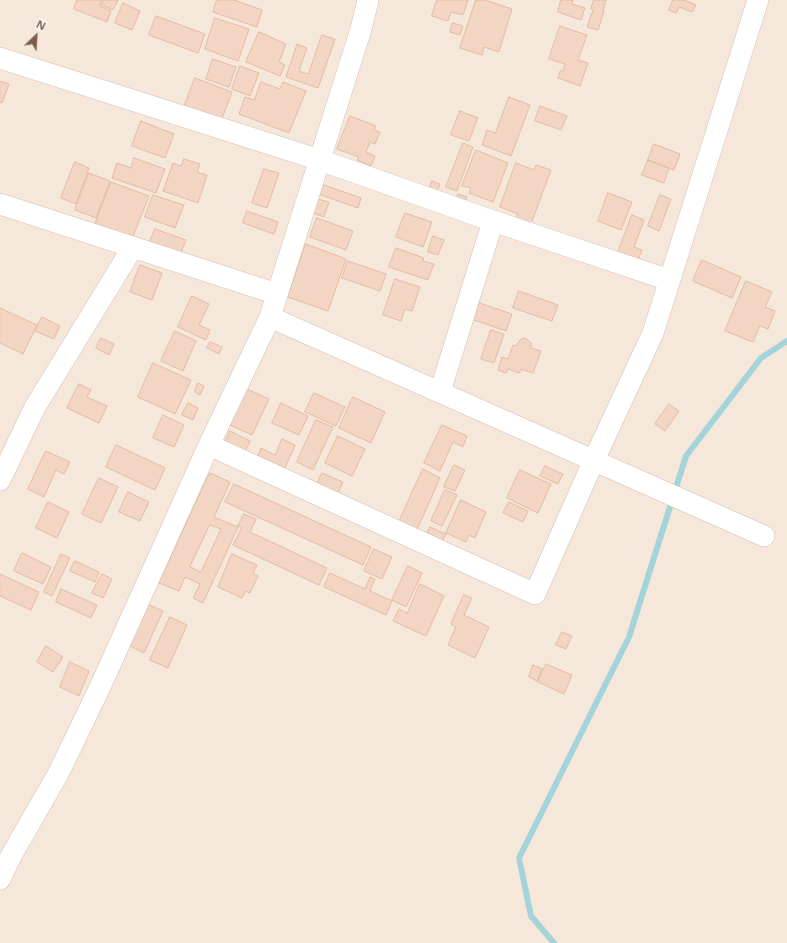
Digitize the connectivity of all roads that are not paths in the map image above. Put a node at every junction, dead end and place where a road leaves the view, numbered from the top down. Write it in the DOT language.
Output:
graph roads {
  1 [pos="368,0"];
  2 [pos="758,0"];
  3 [pos="0,58"];
  4 [pos="320,160"];
  5 [pos="0,204"];
  6 [pos="493,221"];
  7 [pos="133,247"];
  8 [pos="669,280"];
  9 [pos="277,294"];
  10 [pos="270,317"];
  11 [pos="440,392"];
  12 [pos="210,445"];
  13 [pos="594,460"];
  14 [pos="0,480"];
  15 [pos="764,536"];
  16 [pos="0,879"];
  1 -- 4 [label="street"];
  2 -- 8 [label="street"];
  3 -- 4 [label="street"];
  4 -- 6 [label="street"];
  4 -- 9 [label="street"];
  5 -- 7 [label="street"];
  6 -- 8 [label="street"];
  6 -- 11 [label="street"];
  7 -- 9 [label="street"];
  7 -- 14 [label="street"];
  8 -- 13 [label="street"];
  9 -- 10 [label="street"];
  10 -- 11 [label="street"];
  10 -- 12 [label="street"];
  11 -- 13 [label="street"];
  12 -- 13 [label="street"];
  12 -- 16 [label="street"];
  13 -- 15 [label="street"];
}
